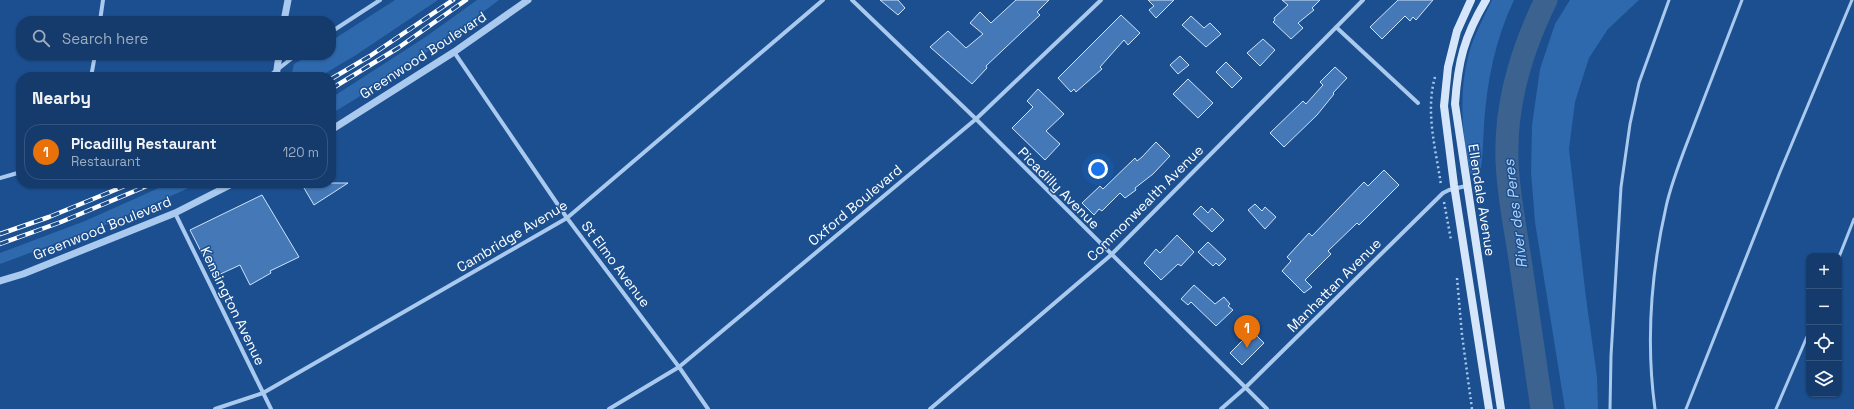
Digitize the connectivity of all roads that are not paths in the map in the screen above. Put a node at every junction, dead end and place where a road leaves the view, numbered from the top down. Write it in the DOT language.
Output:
graph roads {
  1 [pos="103,0"];
  2 [pos="288,0"];
  3 [pos="528,0"];
  4 [pos="823,0"];
  5 [pos="852,0"];
  6 [pos="1101,0"];
  7 [pos="1363,0"];
  8 [pos="1471,0"];
  9 [pos="1486,0"];
  10 [pos="1669,0"];
  11 [pos="1742,0"];
  12 [pos="1852,0"];
  13 [pos="379,1"];
  14 [pos="101,16"];
  15 [pos="285,16"];
  16 [pos="1336,27"];
  17 [pos="336,29"];
  18 [pos="454,52"];
  19 [pos="94,60"];
  20 [pos="278,60"];
  21 [pos="291,60"];
  22 [pos="92,72"];
  23 [pos="277,72"];
  24 [pos="279,72"];
  25 [pos="1418,103"];
  26 [pos="976,119"];
  27 [pos="336,127"];
  28 [pos="16,173"];
  29 [pos="0,178"];
  30 [pos="1466,186"];
  31 [pos="224,188"];
  32 [pos="1455,188"];
  33 [pos="175,213"];
  34 [pos="568,218"];
  35 [pos="1854,219"];
  36 [pos="1841,253"];
  37 [pos="1110,255"];
  38 [pos="0,281"];
  39 [pos="1806,339"];
  40 [pos="679,367"];
  41 [pos="1245,388"];
  42 [pos="263,393"];
  43 [pos="215,409"];
  44 [pos="271,409"];
  45 [pos="609,409"];
  46 [pos="708,409"];
  47 [pos="930,409"];
  48 [pos="1221,409"];
  49 [pos="1267,409"];
  50 [pos="1489,409"];
  51 [pos="1501,409"];
  52 [pos="1610,409"];
  53 [pos="1655,409"];
  54 [pos="1686,409"];
  55 [pos="1776,409"];
  1 -- 14 [label="street"];
  2 -- 15 [label="street"];
  3 -- 18 [label="street, Greenwood Boulevard"];
  4 -- 34 [label="street, Cambridge Avenue"];
  5 -- 26 [label="street, Picadilly Avenue"];
  6 -- 26 [label="street, Oxford Boulevard"];
  7 -- 16 [label="street, Commonwealth Avenue"];
  8 -- 32 [label="main road, Ellendale Avenue"];
  9 -- 30 [label="main road, Ellendale Avenue"];
  10 -- 52 [label="lane"];
  11 -- 53 [label="lane"];
  12 -- 54 [label="lane"];
  13 -- 17 [label="street"];
  16 -- 25 [label="street"];
  16 -- 37 [label="street, Commonwealth Avenue"];
  18 -- 27 [label="street, Greenwood Boulevard"];
  18 -- 34 [label="street, St Elmo Avenue"];
  19 -- 22 [label="street"];
  20 -- 23 [label="street"];
  21 -- 24 [label="street"];
  26 -- 37 [label="street, Picadilly Avenue"];
  26 -- 40 [label="street, Oxford Boulevard"];
  28 -- 29 [label="street"];
  30 -- 32 [label="street, Manhattan Avenue"];
  30 -- 51 [label="main road, Ellendale Avenue"];
  31 -- 33 [label="street, Greenwood Boulevard"];
  32 -- 41 [label="street, Manhattan Avenue"];
  32 -- 50 [label="main road, Ellendale Avenue"];
  33 -- 38 [label="street, Greenwood Boulevard"];
  33 -- 42 [label="street, Kensington Avenue"];
  34 -- 40 [label="street, St Elmo Avenue"];
  34 -- 42 [label="street, Cambridge Avenue"];
  35 -- 36 [label="lane"];
  37 -- 41 [label="street, Picadilly Avenue"];
  37 -- 47 [label="street, Commonwealth Avenue"];
  39 -- 55 [label="lane"];
  40 -- 45 [label="street, Oxford Boulevard"];
  40 -- 46 [label="street, St Elmo Avenue"];
  41 -- 48 [label="street, Manhattan Avenue"];
  41 -- 49 [label="street, Picadilly Avenue"];
  42 -- 43 [label="street, Cambridge Avenue"];
  42 -- 44 [label="street, Kensington Avenue"];
}
